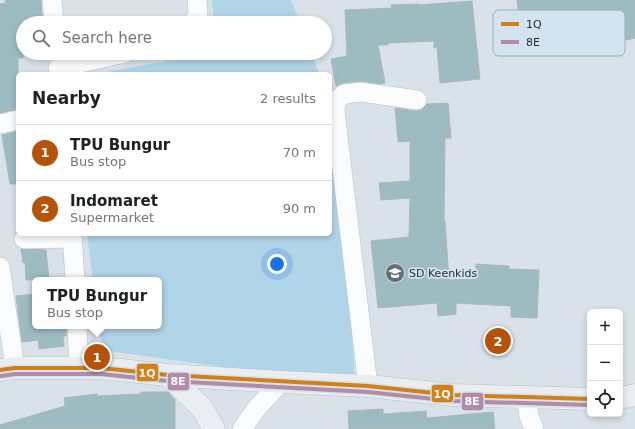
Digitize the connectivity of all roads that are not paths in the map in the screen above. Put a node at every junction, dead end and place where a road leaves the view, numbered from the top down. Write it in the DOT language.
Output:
graph roads {
  1 [pos="52,0"];
  2 [pos="197,0"];
  3 [pos="53,16"];
  4 [pos="197,16"];
  5 [pos="86,60"];
  6 [pos="58,65"];
  7 [pos="417,100"];
  8 [pos="16,120"];
  9 [pos="0,124"];
  10 [pos="72,236"];
  11 [pos="24,239"];
  12 [pos="0,267"];
  13 [pos="75,277"];
  14 [pos="77,329"];
  15 [pos="79,368"];
  16 [pos="7,369"];
  17 [pos="168,375"];
  18 [pos="281,382"];
  19 [pos="368,386"];
  20 [pos="635,395"];
  21 [pos="623,397"];
  22 [pos="526,398"];
  23 [pos="587,399"];
  24 [pos="214,429"];
  25 [pos="242,429"];
  26 [pos="534,429"];
  1 -- 3 [label="street"];
  2 -- 4 [label="street"];
  5 -- 6 [label="street"];
  7 -- 19 [label="street"];
  8 -- 9 [label="street"];
  10 -- 11 [label="street"];
  10 -- 13 [label="street"];
  12 -- 16 [label="street"];
  14 -- 15 [label="street"];
  15 -- 16 [label="main road"];
  15 -- 17 [label="main road"];
  17 -- 18 [label="main road"];
  17 -- 24 [label="main road"];
  18 -- 19 [label="main road"];
  18 -- 25 [label="street"];
  19 -- 22 [label="main road"];
  20 -- 21 [label="main road"];
  22 -- 23 [label="main road"];
  22 -- 26 [label="street"];
}
